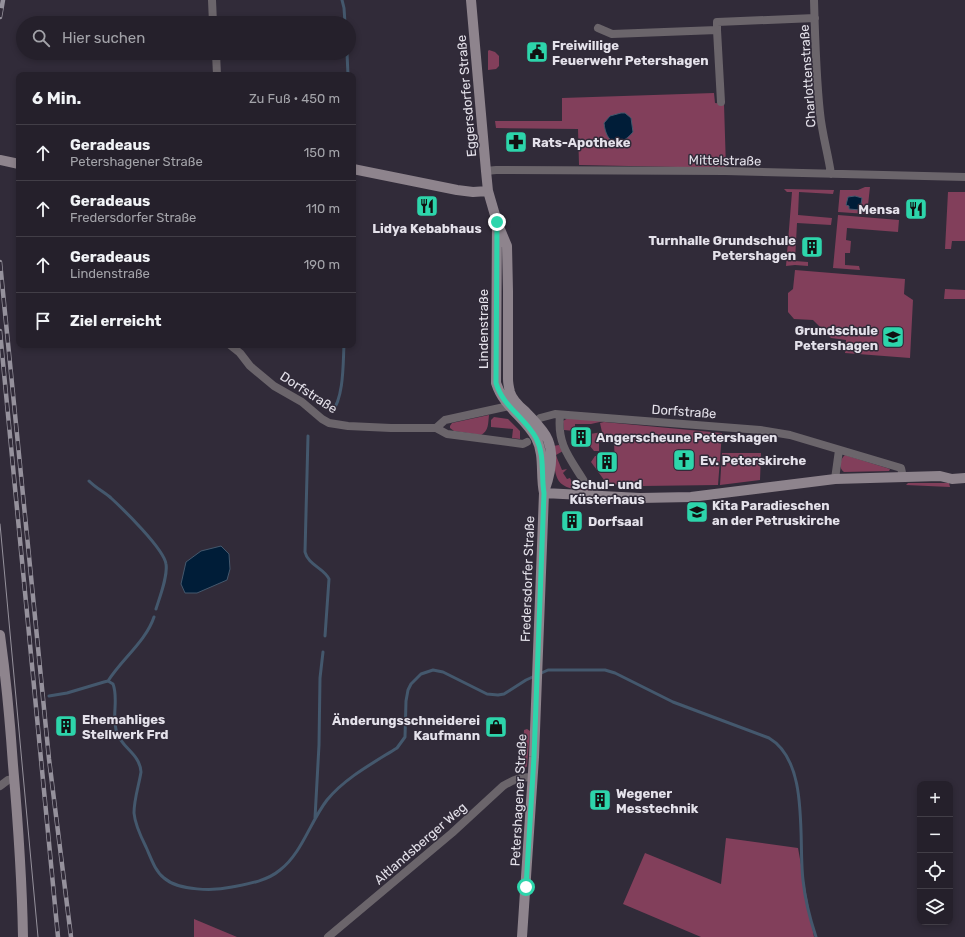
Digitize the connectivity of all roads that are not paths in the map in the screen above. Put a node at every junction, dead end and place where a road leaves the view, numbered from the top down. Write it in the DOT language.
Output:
graph roads {
  1 [pos="212,0"];
  2 [pos="471,0"];
  3 [pos="814,0"];
  4 [pos="213,16"];
  5 [pos="815,18"];
  6 [pos="598,28"];
  7 [pos="717,30"];
  8 [pos="216,60"];
  9 [pos="217,72"];
  10 [pos="721,102"];
  11 [pos="0,160"];
  12 [pos="16,163"];
  13 [pos="0,167"];
  14 [pos="16,167"];
  15 [pos="356,170"];
  16 [pos="486,172"];
  17 [pos="831,174"];
  18 [pos="965,177"];
  19 [pos="488,191"];
  20 [pos="234,348"];
  21 [pos="512,404"];
  22 [pos="560,415"];
  23 [pos="532,425"];
  24 [pos="436,428"];
  25 [pos="527,442"];
  26 [pos="838,450"];
  27 [pos="965,472"];
  28 [pos="940,476"];
  29 [pos="903,477"];
  30 [pos="965,478"];
  31 [pos="835,479"];
  32 [pos="584,480"];
  33 [pos="544,493"];
  34 [pos="0,635"];
  35 [pos="537,665"];
  36 [pos="3,688"];
  37 [pos="532,777"];
  38 [pos="14,779"];
  39 [pos="0,786"];
  40 [pos="24,937"];
  41 [pos="328,937"];
  42 [pos="522,937"];
  1 -- 4 [label="street"];
  2 -- 16 [label="main road, Eggersdorfer Straße"];
  3 -- 5 [label="street, Charlottenstraße"];
  5 -- 7 [label="street"];
  5 -- 17 [label="street, Charlottenstraße"];
  6 -- 7 [label="street"];
  7 -- 10 [label="street"];
  8 -- 9 [label="street"];
  11 -- 12 [label="main road"];
  13 -- 14 [label="main road"];
  15 -- 19 [label="main road"];
  16 -- 17 [label="street, Mittelstraße"];
  16 -- 19 [label="main road, Eggersdorfer Straße"];
  17 -- 18 [label="street, Mittelstraße"];
  19 -- 21 [label="main road, Lindenstraße"];
  20 -- 24 [label="street, Dorfstraße"];
  21 -- 23 [label="main road, Lindenstraße"];
  21 -- 24 [label="street"];
  22 -- 23 [label="street, Dorfstraße"];
  22 -- 26 [label="street, Dorfstraße"];
  22 -- 32 [label="street"];
  23 -- 33 [label="main road, Lindenstraße"];
  24 -- 25 [label="street, Dorfstraße"];
  26 -- 29 [label="street, Dorfstraße"];
  26 -- 31 [label="street"];
  27 -- 28 [label="main road"];
  28 -- 29 [label="main road"];
  28 -- 30 [label="main road"];
  29 -- 31 [label="main road"];
  31 -- 33 [label="main road"];
  33 -- 35 [label="main road, Fredersdorfer Straße"];
  34 -- 36 [label="main road"];
  35 -- 37 [label="main road, Petershagener Straße"];
  36 -- 38 [label="main road"];
  37 -- 41 [label="street, Altlandsberger Weg"];
  37 -- 42 [label="main road, Petershagener Straße"];
  38 -- 39 [label="street"];
  38 -- 40 [label="main road"];
}
